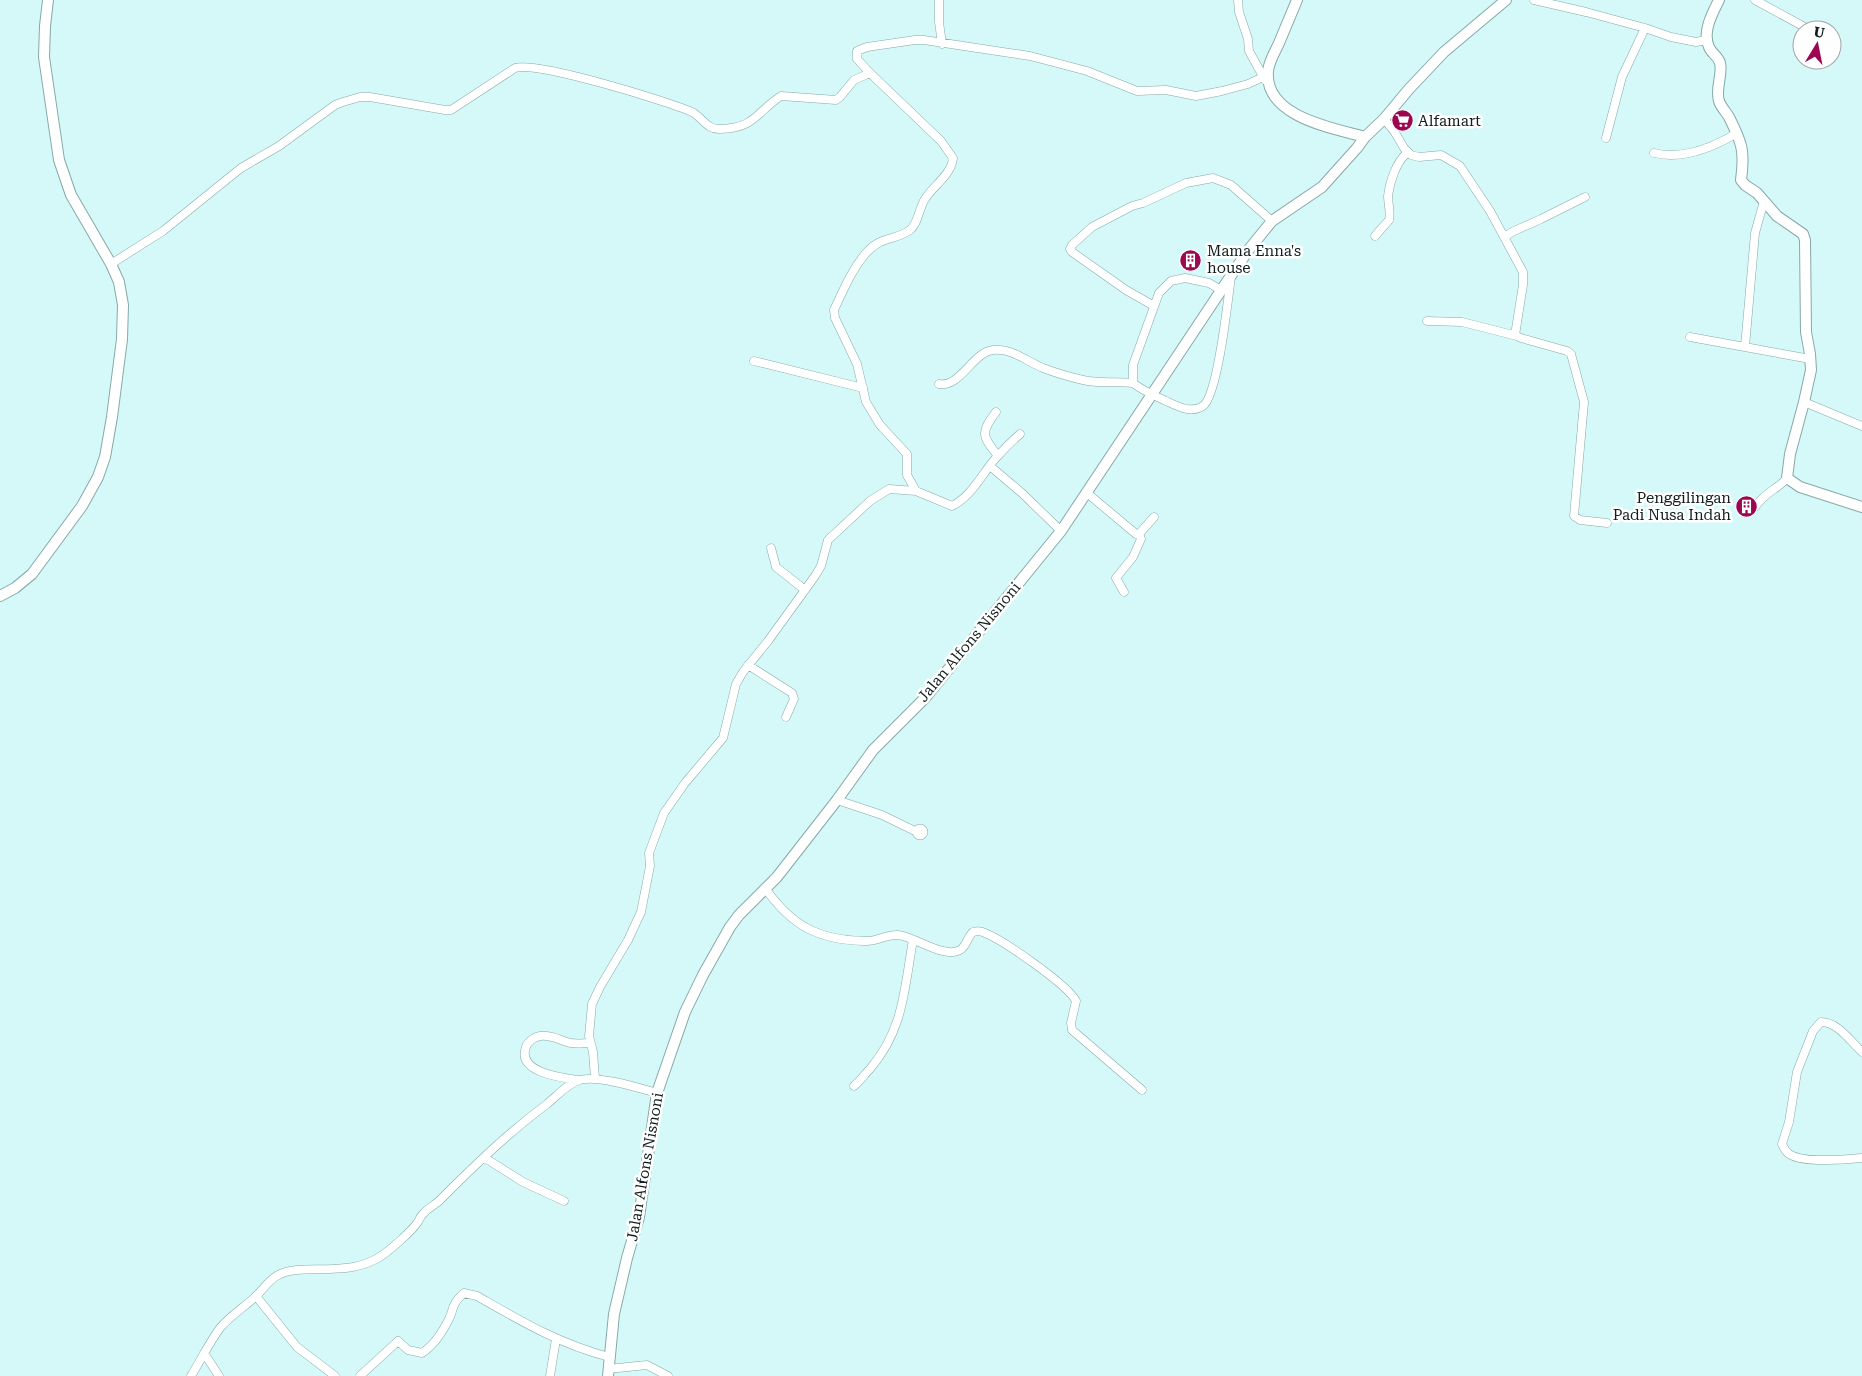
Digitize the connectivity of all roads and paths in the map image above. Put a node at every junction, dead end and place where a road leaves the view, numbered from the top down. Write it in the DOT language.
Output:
graph roads {
  1 [pos="48,0"];
  2 [pos="939,0"];
  3 [pos="1238,0"];
  4 [pos="1297,0"];
  5 [pos="1506,0"];
  6 [pos="1534,0"];
  7 [pos="1719,0"];
  8 [pos="1755,0"];
  9 [pos="1792,20"];
  10 [pos="1645,28"];
  11 [pos="1706,40"];
  12 [pos="942,44"];
  13 [pos="870,73"];
  14 [pos="1266,81"];
  15 [pos="1384,119"];
  16 [pos="1737,134"];
  17 [pos="1365,136"];
  18 [pos="1606,138"];
  19 [pos="1408,152"];
  20 [pos="1654,153"];
  21 [pos="1585,197"];
  22 [pos="1764,201"];
  23 [pos="1272,221"];
  24 [pos="1375,236"];
  25 [pos="1504,238"];
  26 [pos="111,264"];
  27 [pos="1232,274"];
  28 [pos="1221,290"];
  29 [pos="1154,306"];
  30 [pos="1427,321"];
  31 [pos="1517,336"];
  32 [pos="1690,337"];
  33 [pos="1745,348"];
  34 [pos="1810,358"];
  35 [pos="754,361"];
  36 [pos="1133,383"];
  37 [pos="939,384"];
  38 [pos="863,388"];
  39 [pos="1151,394"];
  40 [pos="1804,402"];
  41 [pos="996,412"];
  42 [pos="1862,426"];
  43 [pos="1020,434"];
  44 [pos="998,456"];
  45 [pos="990,466"];
  46 [pos="1787,478"];
  47 [pos="916,491"];
  48 [pos="1087,493"];
  49 [pos="1755,507"];
  50 [pos="1862,507"];
  51 [pos="1154,517"];
  52 [pos="1607,523"];
  53 [pos="1061,531"];
  54 [pos="1139,534"];
  55 [pos="771,548"];
  56 [pos="805,590"];
  57 [pos="1124,592"];
  58 [pos="0,596"];
  59 [pos="748,665"];
  60 [pos="786,717"];
  61 [pos="837,800"];
  62 [pos="917,832"];
  63 [pos="765,888"];
  64 [pos="913,940"];
  65 [pos="590,1044"];
  66 [pos="1862,1052"];
  67 [pos="595,1078"];
  68 [pos="580,1080"];
  69 [pos="854,1086"];
  70 [pos="1142,1090"];
  71 [pos="658,1093"];
  72 [pos="485,1158"];
  73 [pos="1862,1158"];
  74 [pos="564,1201"];
  75 [pos="256,1296"];
  76 [pos="556,1339"];
  77 [pos="204,1353"];
  78 [pos="609,1357"];
  79 [pos="608,1372"];
  80 [pos="190,1376"];
  81 [pos="219,1376"];
  82 [pos="335,1376"];
  83 [pos="360,1376"];
  84 [pos="550,1376"];
  85 [pos="668,1376"];
  1 -- 26 [label="main road"];
  2 -- 12 [label="street"];
  3 -- 14 [label="street"];
  4 -- 14 [label="main road"];
  5 -- 15 [label="main road, Jalan Alfons Nisnoni"];
  6 -- 10 [label="street"];
  7 -- 11 [label="main road"];
  8 -- 9 [label="street"];
  10 -- 11 [label="street"];
  10 -- 18 [label="street"];
  11 -- 16 [label="main road"];
  12 -- 13 [label="street"];
  12 -- 14 [label="street"];
  13 -- 26 [label="street"];
  13 -- 38 [label="street"];
  14 -- 17 [label="main road"];
  15 -- 17 [label="main road, Jalan Alfons Nisnoni"];
  15 -- 19 [label="street"];
  16 -- 20 [label="street"];
  16 -- 22 [label="main road"];
  17 -- 23 [label="main road, Jalan Alfons Nisnoni"];
  19 -- 24 [label="street"];
  19 -- 25 [label="street"];
  21 -- 25 [label="street"];
  22 -- 33 [label="street"];
  22 -- 34 [label="main road"];
  23 -- 27 [label="main road, Jalan Alfons Nisnoni"];
  23 -- 29 [label="street"];
  25 -- 31 [label="street"];
  26 -- 58 [label="main road"];
  27 -- 28 [label="main road, Jalan Alfons Nisnoni"];
  27 -- 39 [label="street"];
  28 -- 29 [label="street"];
  28 -- 39 [label="main road, Jalan Alfons Nisnoni"];
  29 -- 36 [label="street"];
  30 -- 31 [label="street"];
  31 -- 52 [label="street"];
  32 -- 33 [label="street"];
  33 -- 34 [label="street"];
  34 -- 40 [label="main road"];
  35 -- 38 [label="street"];
  36 -- 37 [label="street"];
  36 -- 39 [label="street"];
  38 -- 47 [label="street"];
  39 -- 48 [label="main road, Jalan Alfons Nisnoni"];
  40 -- 42 [label="street"];
  40 -- 46 [label="main road"];
  41 -- 44 [label="street"];
  43 -- 44 [label="street"];
  44 -- 45 [label="street"];
  45 -- 47 [label="street"];
  45 -- 53 [label="street"];
  46 -- 49 [label="street"];
  46 -- 50 [label="main road"];
  47 -- 56 [label="street"];
  48 -- 53 [label="main road, Jalan Alfons Nisnoni"];
  48 -- 54 [label="street"];
  51 -- 54 [label="street"];
  53 -- 61 [label="main road, Jalan Alfons Nisnoni"];
  54 -- 57 [label="street"];
  55 -- 56 [label="street"];
  56 -- 59 [label="street"];
  59 -- 60 [label="street"];
  59 -- 65 [label="street"];
  61 -- 62 [label="street"];
  61 -- 63 [label="main road, Jalan Alfons Nisnoni"];
  63 -- 64 [label="street"];
  63 -- 71 [label="main road, Jalan Alfons Nisnoni"];
  64 -- 69 [label="street"];
  64 -- 70 [label="street"];
  65 -- 67 [label="street"];
  65 -- 68 [label="street"];
  66 -- 73 [label="street"];
  67 -- 68 [label="street"];
  67 -- 71 [label="street"];
  68 -- 72 [label="street"];
  71 -- 78 [label="main road, Jalan Alfons Nisnoni"];
  72 -- 74 [label="street"];
  72 -- 75 [label="street"];
  75 -- 77 [label="street"];
  75 -- 82 [label="street"];
  76 -- 78 [label="street"];
  76 -- 83 [label="street"];
  76 -- 84 [label="street"];
  77 -- 80 [label="street"];
  77 -- 81 [label="street"];
  78 -- 79 [label="main road, Jalan Alfons Nisnoni"];
  79 -- 85 [label="street"];
}
